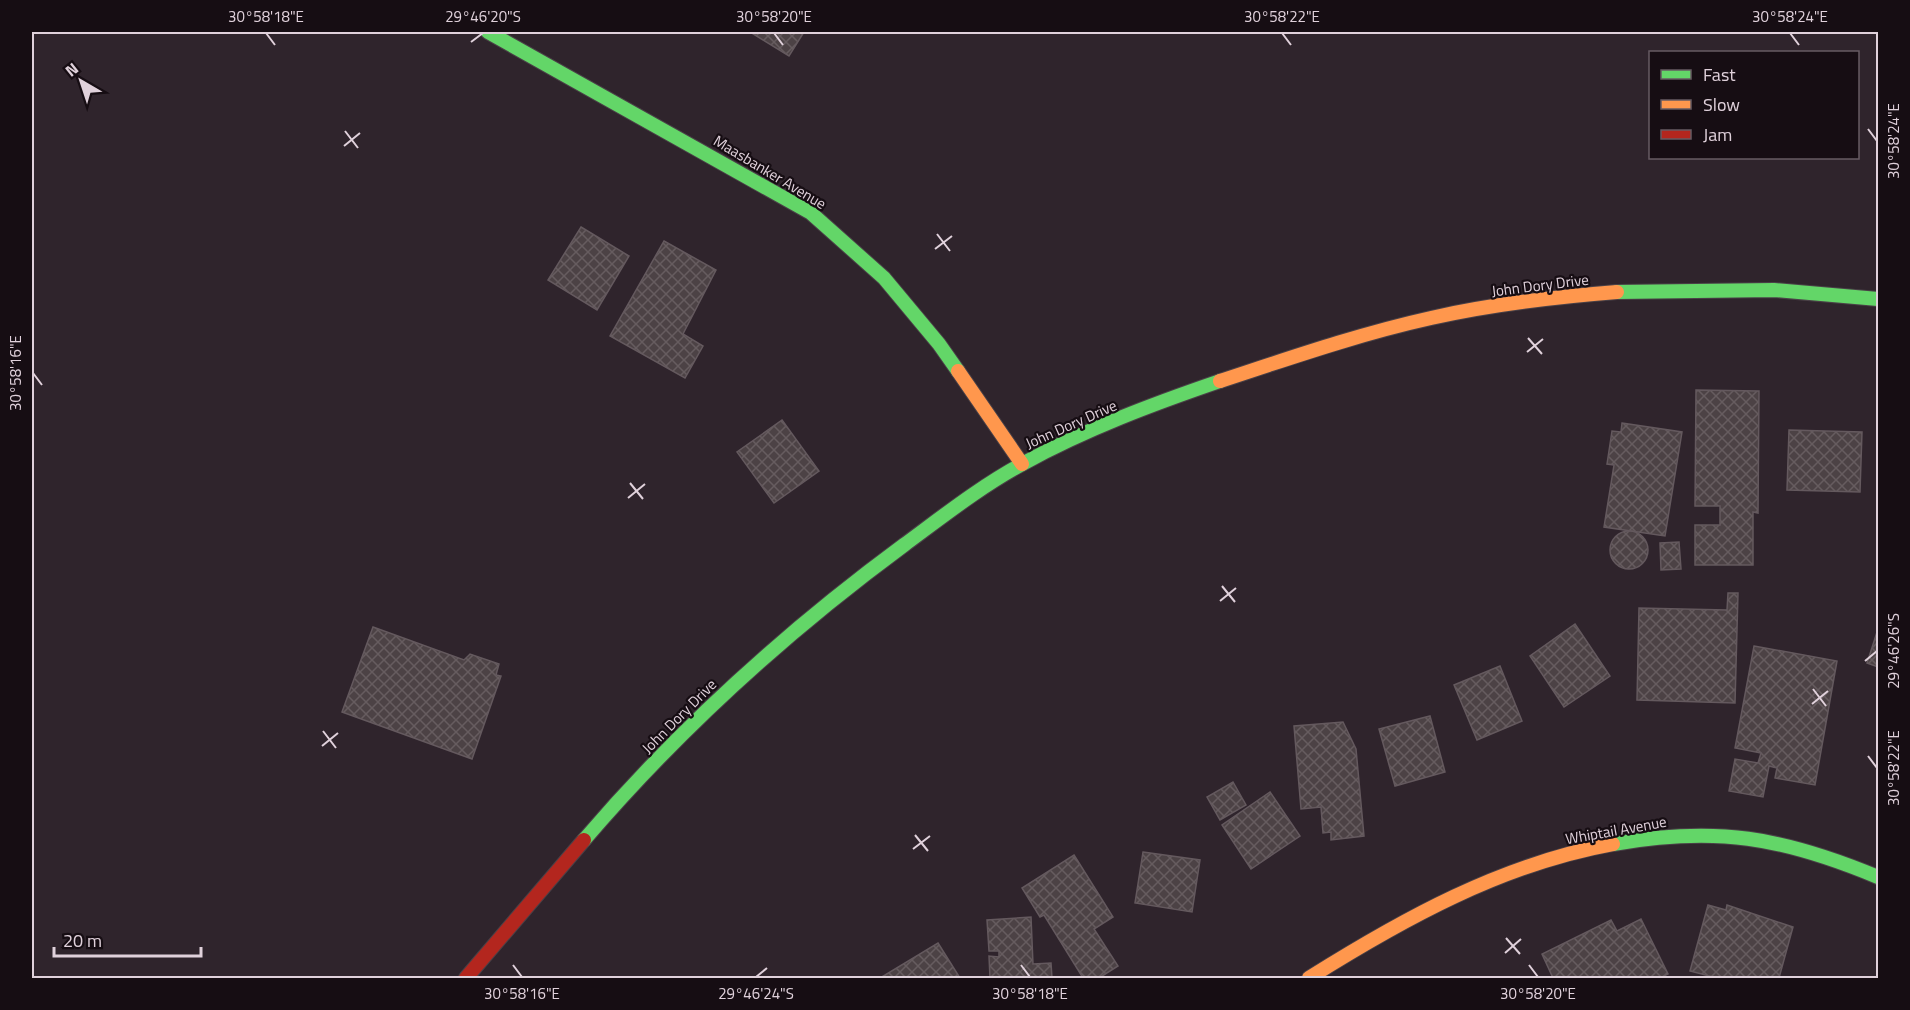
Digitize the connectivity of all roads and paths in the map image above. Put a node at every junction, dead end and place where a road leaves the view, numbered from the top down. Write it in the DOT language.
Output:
graph roads {
  1 [pos="488,32"];
  2 [pos="1878,299"];
  3 [pos="1022,464"];
  4 [pos="1878,877"];
  5 [pos="466,978"];
  6 [pos="1309,978"];
  1 -- 3 [label="street, Maasbanker Avenue"];
  2 -- 3 [label="street, John Dory Drive"];
  3 -- 5 [label="street, John Dory Drive"];
  4 -- 6 [label="street, Whiptail Avenue"];
}
